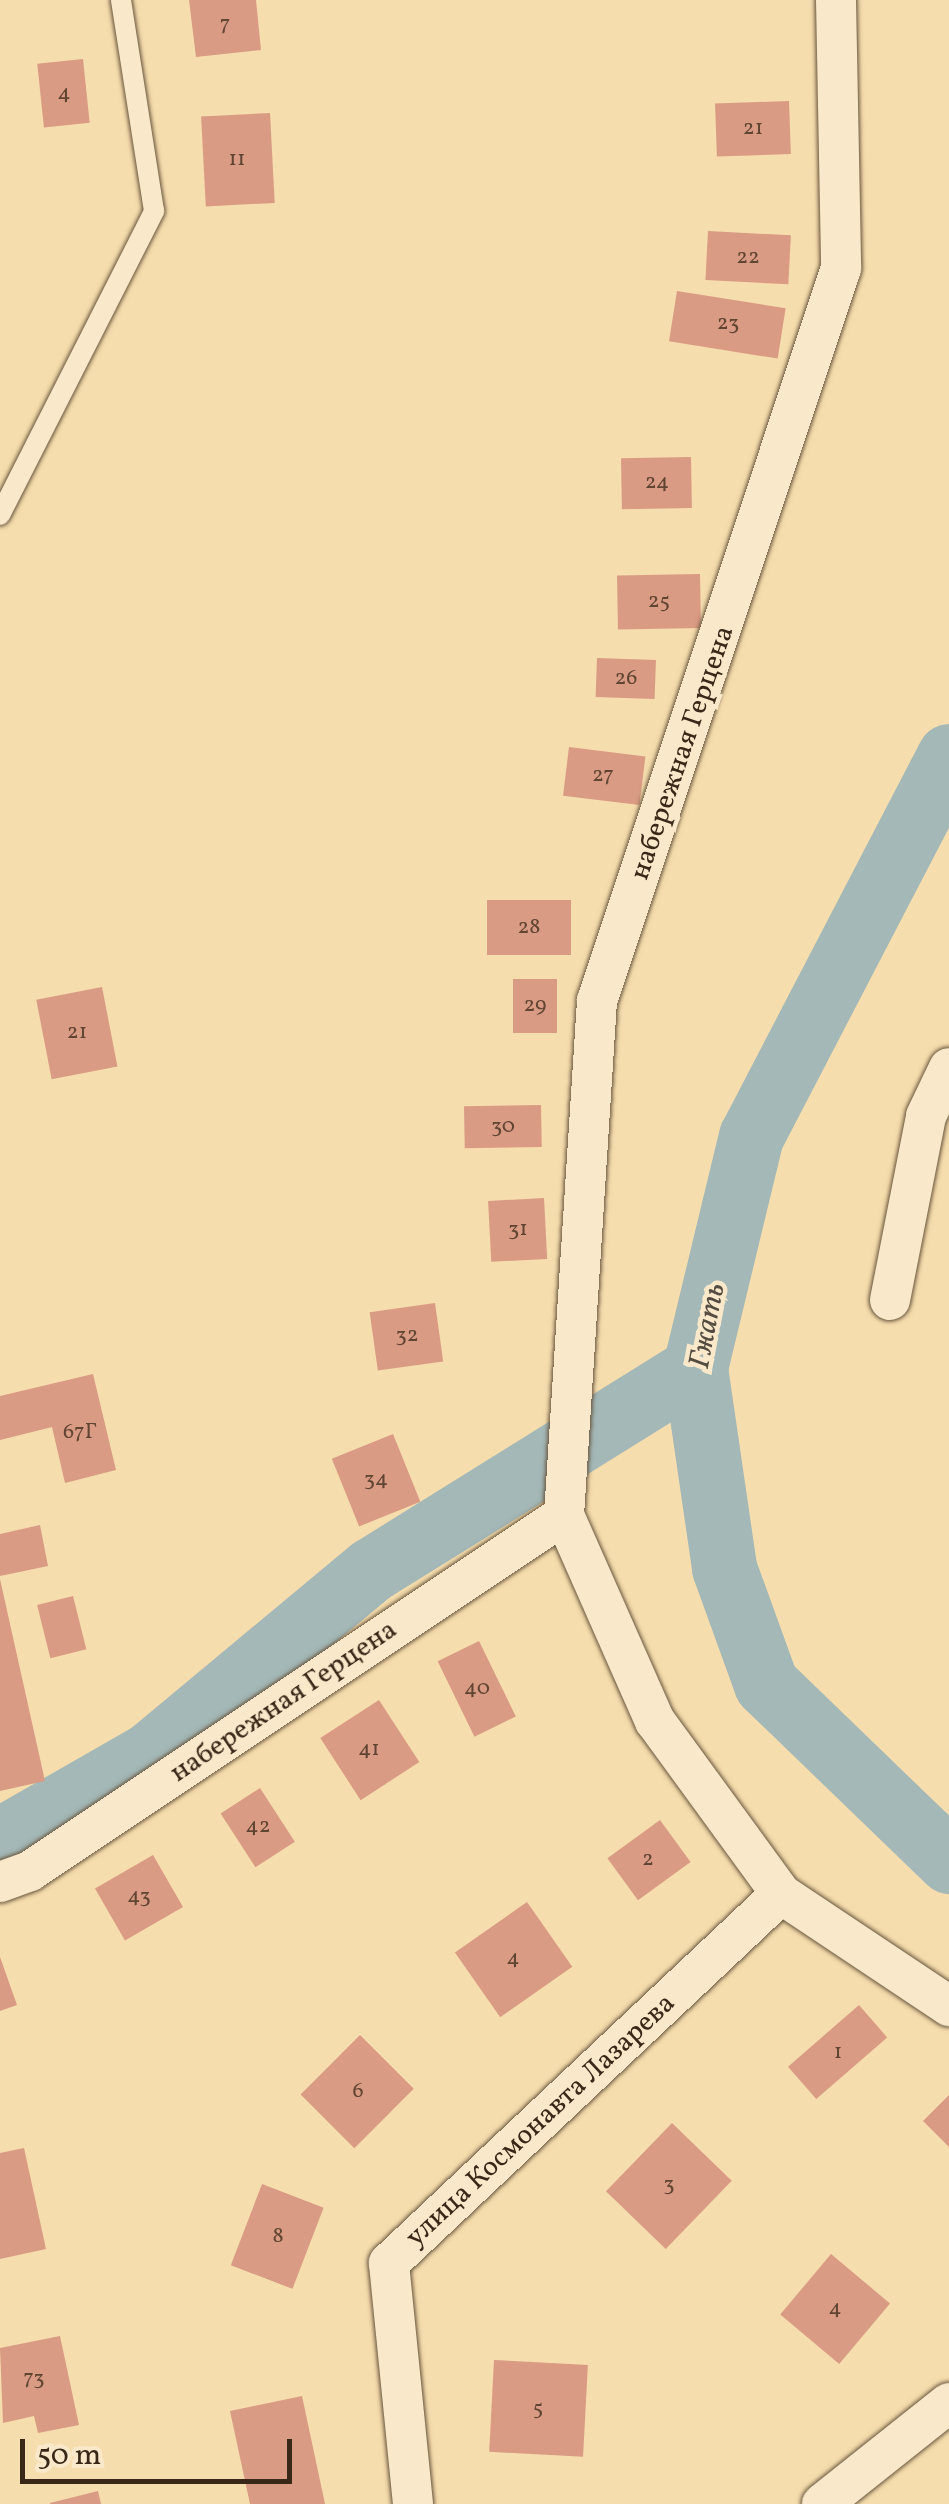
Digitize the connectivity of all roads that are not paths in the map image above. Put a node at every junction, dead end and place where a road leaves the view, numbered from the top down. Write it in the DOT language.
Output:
graph roads {
  1 [pos="122,0"];
  2 [pos="836,0"];
  3 [pos="0,516"];
  4 [pos="949,1068"];
  5 [pos="890,1300"];
  6 [pos="564,1515"];
  7 [pos="0,1882"];
  8 [pos="781,1894"];
  9 [pos="949,2006"];
  10 [pos="949,2402"];
  11 [pos="414,2504"];
  12 [pos="822,2504"];
  1 -- 3 [label="lane"];
  2 -- 6 [label="street, набережная Герцена"];
  4 -- 5 [label="street"];
  6 -- 7 [label="street, набережная Герцена"];
  6 -- 8 [label="street, набережная Герцена"];
  8 -- 9 [label="street, набережная Герцена"];
  8 -- 11 [label="street, улица Космонавта Лазарева"];
  10 -- 12 [label="street"];
}
